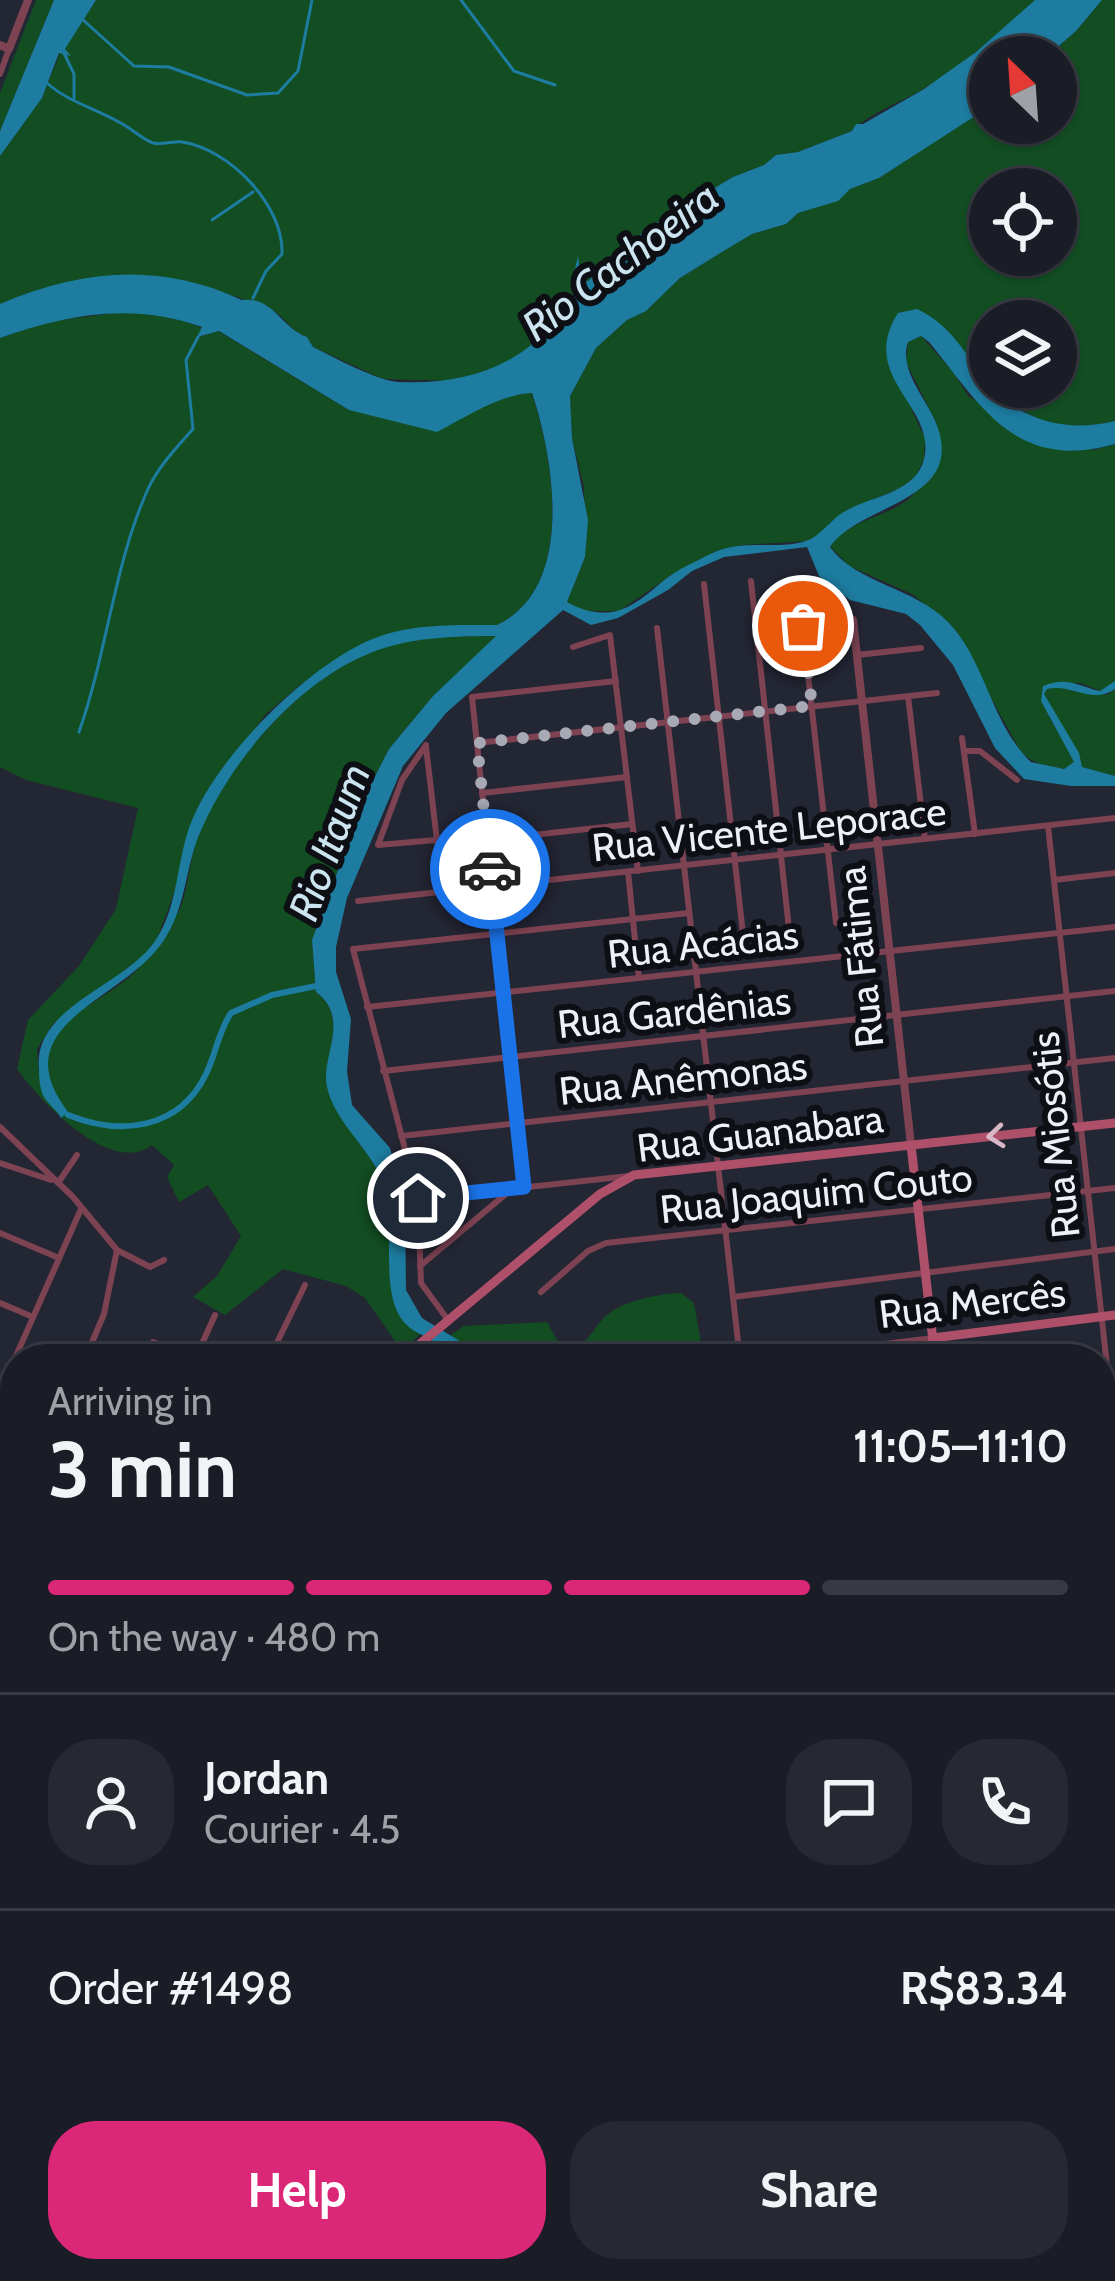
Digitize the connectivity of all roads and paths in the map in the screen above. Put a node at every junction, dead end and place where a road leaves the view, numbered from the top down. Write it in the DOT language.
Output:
graph roads {
  1 [pos="28,0"];
  2 [pos="4,47"];
  3 [pos="0,74"];
  4 [pos="751,581"];
  5 [pos="704,584"];
  6 [pos="798,586"];
  7 [pos="853,620"];
  8 [pos="657,628"];
  9 [pos="573,647"];
  10 [pos="921,648"];
  11 [pos="857,656"];
  12 [pos="616,681"];
  13 [pos="937,692"];
  14 [pos="908,696"];
  15 [pos="862,701"];
  16 [pos="812,706"];
  17 [pos="765,712"];
  18 [pos="719,717"];
  19 [pos="668,722"];
  20 [pos="621,728"];
  21 [pos="962,738"];
  22 [pos="477,743"];
  23 [pos="966,752"];
  24 [pos="627,777"];
  25 [pos="1017,780"];
  26 [pos="482,794"];
  27 [pos="1115,818"];
  28 [pos="632,824"];
  29 [pos="1048,826"];
  30 [pos="975,834"];
  31 [pos="925,839"];
  32 [pos="436,840"];
  33 [pos="487,840"];
  34 [pos="878,844"];
  35 [pos="828,850"];
  36 [pos="781,855"];
  37 [pos="734,860"];
  38 [pos="684,866"];
  39 [pos="638,871"];
  40 [pos="628,872"];
  41 [pos="1115,873"];
  42 [pos="1054,880"];
  43 [pos="492,887"];
  44 [pos="442,892"];
  45 [pos="358,901"];
  46 [pos="689,913"];
  47 [pos="633,919"];
  48 [pos="836,923"];
  49 [pos="1115,927"];
  50 [pos="789,929"];
  51 [pos="1060,933"];
  52 [pos="497,934"];
  53 [pos="742,934"];
  54 [pos="890,951"];
  55 [pos="696,972"];
  56 [pos="639,978"];
  57 [pos="1115,991"];
  58 [pos="503,993"];
  59 [pos="1066,996"];
  60 [pos="368,1007"];
  61 [pos="896,1015"];
  62 [pos="703,1036"];
  63 [pos="510,1057"];
  64 [pos="1115,1058"];
  65 [pos="1074,1062"];
  66 [pos="383,1071"];
  67 [pos="904,1081"];
  68 [pos="711,1102"];
  69 [pos="517,1123"];
  70 [pos="1115,1123"];
  71 [pos="0,1127"];
  72 [pos="1081,1127"];
  73 [pos="400,1136"];
  74 [pos="911,1145"];
  75 [pos="76,1155"];
  76 [pos="0,1163"];
  77 [pos="718,1166"];
  78 [pos="634,1175"];
  79 [pos="594,1180"];
  80 [pos="56,1182"];
  81 [pos="524,1187"];
  82 [pos="513,1188"];
  83 [pos="1115,1188"];
  84 [pos="1088,1191"];
  85 [pos="600,1193"];
  86 [pos="418,1198"];
  87 [pos="82,1207"];
  88 [pos="918,1209"];
  89 [pos="725,1230"];
  90 [pos="0,1233"];
  91 [pos="1115,1249"];
  92 [pos="117,1250"];
  93 [pos="1094,1252"];
  94 [pos="59,1258"];
  95 [pos="164,1260"];
  96 [pos="420,1266"];
  97 [pos="926,1273"];
  98 [pos="305,1285"];
  99 [pos="541,1292"];
  100 [pos="733,1297"];
  101 [pos="0,1303"];
  102 [pos="1115,1315"];
  103 [pos="215,1316"];
  104 [pos="1101,1316"];
  105 [pos="33,1317"];
  106 [pos="446,1322"];
  107 [pos="933,1338"];
  108 [pos="153,1342"];
  109 [pos="19,1344"];
  110 [pos="91,1344"];
  111 [pos="158,1344"];
  112 [pos="201,1344"];
  113 [pos="276,1344"];
  114 [pos="419,1344"];
  115 [pos="738,1344"];
  116 [pos="885,1344"];
  117 [pos="934,1344"];
  118 [pos="1104,1344"];
  1 -- 2 [label="street"];
  2 -- 3 [label="street"];
  4 -- 17 [label="street"];
  5 -- 18 [label="street"];
  6 -- 16 [label="street"];
  7 -- 11 [label="street, Rua Fátima"];
  8 -- 19 [label="street"];
  9 -- 12 [label="street"];
  10 -- 11 [label="street"];
  11 -- 15 [label="street, Rua Fátima"];
  12 -- 20 [label="street"];
  12 -- 22 [label="street"];
  13 -- 14 [label="street"];
  14 -- 15 [label="street"];
  14 -- 31 [label="street"];
  15 -- 16 [label="street"];
  15 -- 34 [label="street, Rua Fátima"];
  16 -- 17 [label="street"];
  16 -- 35 [label="street"];
  17 -- 18 [label="street"];
  17 -- 36 [label="street"];
  18 -- 19 [label="street"];
  18 -- 37 [label="street"];
  19 -- 20 [label="street"];
  19 -- 38 [label="street"];
  20 -- 22 [label="street"];
  20 -- 24 [label="street"];
  21 -- 23 [label="street"];
  22 -- 26 [label="street"];
  23 -- 25 [label="street"];
  23 -- 30 [label="street"];
  24 -- 26 [label="street"];
  24 -- 28 [label="street"];
  26 -- 33 [label="street"];
  27 -- 29 [label="street, Rua Vicente Leporace"];
  28 -- 33 [label="street"];
  28 -- 39 [label="street"];
  29 -- 30 [label="street, Rua Vicente Leporace"];
  29 -- 42 [label="street, Rua Miosótis"];
  30 -- 31 [label="street, Rua Vicente Leporace"];
  31 -- 34 [label="street, Rua Vicente Leporace"];
  32 -- 32 [label="street"];
  32 -- 44 [label="street"];
  33 -- 43 [label="street"];
  34 -- 35 [label="street, Rua Vicente Leporace"];
  34 -- 54 [label="street, Rua Fátima"];
  35 -- 36 [label="street, Rua Vicente Leporace"];
  35 -- 48 [label="street"];
  36 -- 37 [label="street, Rua Vicente Leporace"];
  36 -- 50 [label="street"];
  37 -- 38 [label="street, Rua Vicente Leporace"];
  37 -- 53 [label="street"];
  38 -- 39 [label="street, Rua Vicente Leporace"];
  38 -- 46 [label="street"];
  39 -- 40 [label="street, Rua Vicente Leporace"];
  40 -- 43 [label="street, Rua Vicente Leporace"];
  40 -- 47 [label="street"];
  41 -- 42 [label="street"];
  42 -- 51 [label="street, Rua Miosótis"];
  43 -- 44 [label="street, Rua Vicente Leporace"];
  43 -- 52 [label="street"];
  44 -- 45 [label="street, Rua Vicente Leporace"];
  46 -- 47 [label="street"];
  46 -- 55 [label="street"];
  47 -- 52 [label="street"];
  47 -- 56 [label="street"];
  49 -- 51 [label="street, Rua Acácias"];
  51 -- 54 [label="street, Rua Acácias"];
  51 -- 59 [label="street, Rua Miosótis"];
  52 -- 58 [label="street"];
  52 -- 60 [label="street"];
  54 -- 55 [label="street, Rua Acácias"];
  54 -- 61 [label="street, Rua Fátima"];
  55 -- 56 [label="street, Rua Acácias"];
  55 -- 62 [label="street"];
  56 -- 58 [label="street, Rua Acácias"];
  57 -- 59 [label="street, Rua Gardênias"];
  58 -- 60 [label="street, Rua Acácias"];
  58 -- 63 [label="street"];
  59 -- 61 [label="street, Rua Gardênias"];
  59 -- 65 [label="street, Rua Miosótis"];
  60 -- 66 [label="street"];
  61 -- 62 [label="street, Rua Gardênias"];
  61 -- 67 [label="street, Rua Fátima"];
  62 -- 63 [label="street, Rua Gardênias"];
  62 -- 68 [label="street"];
  63 -- 66 [label="street, Rua Gardênias"];
  63 -- 69 [label="street"];
  64 -- 65 [label="street, Rua Anêmonas"];
  65 -- 67 [label="street, Rua Anêmonas"];
  65 -- 72 [label="street, Rua Miosótis"];
  66 -- 73 [label="street"];
  67 -- 68 [label="street, Rua Anêmonas"];
  67 -- 74 [label="street, Rua Fátima"];
  68 -- 69 [label="street, Rua Anêmonas"];
  68 -- 77 [label="street"];
  69 -- 73 [label="street, Rua Anêmonas"];
  69 -- 81 [label="street"];
  70 -- 72 [label="main road, Rua Guanabara"];
  71 -- 80 [label="street"];
  72 -- 74 [label="main road, Rua Guanabara, one-way"];
  72 -- 84 [label="street, Rua Miosótis"];
  73 -- 86 [label="street"];
  74 -- 77 [label="main road, Rua Guanabara"];
  74 -- 88 [label="main road, Rua Fátima"];
  75 -- 80 [label="street"];
  76 -- 80 [label="street"];
  77 -- 78 [label="main road, Rua Guanabara"];
  77 -- 89 [label="street"];
  78 -- 79 [label="street"];
  78 -- 85 [label="main road, Rua Guanabara"];
  79 -- 81 [label="street"];
  79 -- 85 [label="street"];
  80 -- 87 [label="street"];
  81 -- 82 [label="street"];
  82 -- 86 [label="street"];
  82 -- 96 [label="street"];
  83 -- 84 [label="street, Rua Joaquim Couto"];
  84 -- 88 [label="street, Rua Joaquim Couto"];
  84 -- 93 [label="street, Rua Miosótis"];
  85 -- 106 [label="main road, Rua Guanabara"];
  86 -- 96 [label="street"];
  87 -- 92 [label="street"];
  87 -- 94 [label="street"];
  88 -- 89 [label="street, Rua Joaquim Couto"];
  88 -- 97 [label="main road, Rua Fátima"];
  89 -- 99 [label="street, Rua Joaquim Couto"];
  89 -- 100 [label="street"];
  90 -- 94 [label="street"];
  91 -- 93 [label="street"];
  92 -- 95 [label="street"];
  92 -- 110 [label="street"];
  93 -- 97 [label="street"];
  93 -- 104 [label="street, Rua Miosótis"];
  94 -- 105 [label="street"];
  96 -- 106 [label="street"];
  97 -- 100 [label="street"];
  97 -- 107 [label="main road, Rua Fátima"];
  98 -- 113 [label="street"];
  100 -- 115 [label="street"];
  101 -- 105 [label="street"];
  102 -- 104 [label="main road, Rua Mercês"];
  103 -- 112 [label="street"];
  104 -- 107 [label="main road, Rua Mercês"];
  104 -- 118 [label="street, Rua Miosótis"];
  105 -- 109 [label="street"];
  106 -- 114 [label="main road, Rua Guanabara"];
  107 -- 116 [label="street, Rua Mercês"];
  107 -- 117 [label="main road, Rua Fátima"];
  108 -- 111 [label="street"];
}
